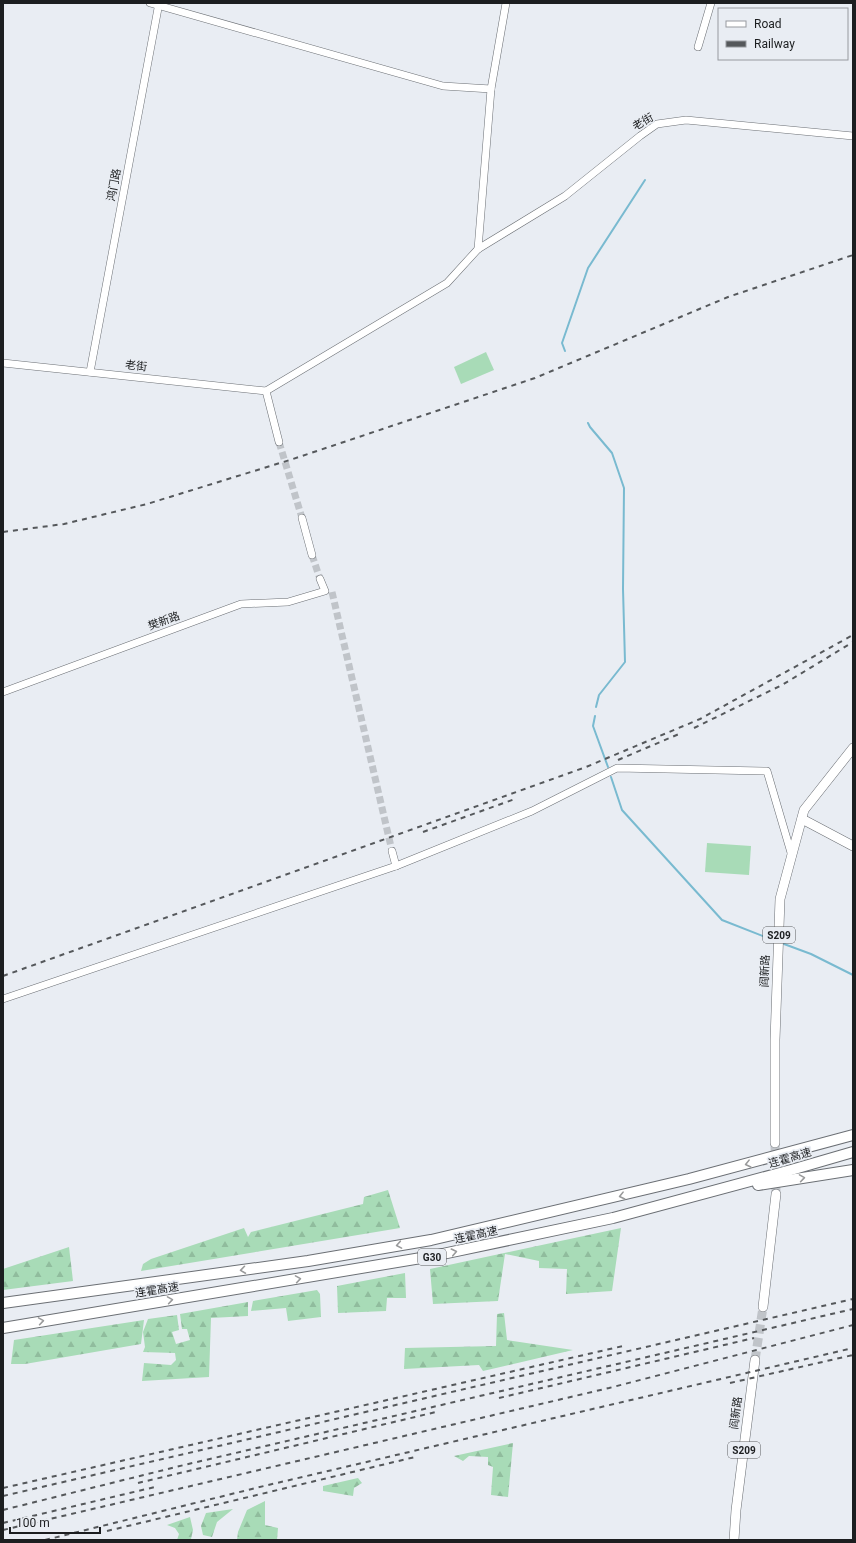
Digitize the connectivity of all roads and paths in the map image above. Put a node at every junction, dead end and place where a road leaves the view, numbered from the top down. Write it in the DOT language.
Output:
graph roads {
  1 [pos="150,3"];
  2 [pos="506,3"];
  3 [pos="711,3"];
  4 [pos="159,4"];
  5 [pos="698,47"];
  6 [pos="491,89"];
  7 [pos="853,136"];
  8 [pos="478,249"];
  9 [pos="3,363"];
  10 [pos="90,372"];
  11 [pos="266,390"];
  12 [pos="279,442"];
  13 [pos="302,518"];
  14 [pos="312,555"];
  15 [pos="320,579"];
  16 [pos="3,692"];
  17 [pos="853,748"];
  18 [pos="802,819"];
  19 [pos="853,846"];
  20 [pos="392,851"];
  21 [pos="792,856"];
  22 [pos="396,866"];
  23 [pos="3,999"];
  24 [pos="853,1134"];
  25 [pos="775,1143"];
  26 [pos="853,1152"];
  27 [pos="853,1170"];
  28 [pos="708,1192"];
  29 [pos="776,1194"];
  30 [pos="3,1303"];
  31 [pos="762,1307"];
  32 [pos="3,1328"];
  33 [pos="755,1360"];
  34 [pos="734,1540"];
  1 -- 4 [label="street"];
  2 -- 6 [label="street"];
  3 -- 5 [label="street"];
  4 -- 6 [label="street"];
  4 -- 10 [label="street, 鸿门路"];
  6 -- 8 [label="street"];
  7 -- 8 [label="street, 老街"];
  8 -- 11 [label="street, 老街"];
  9 -- 10 [label="street, 老街"];
  10 -- 11 [label="street, 老街"];
  11 -- 12 [label="street"];
  13 -- 14 [label="street"];
  15 -- 16 [label="street, 樊新路"];
  17 -- 18 [label="main road, 阎新路 / S209"];
  18 -- 19 [label="main road"];
  18 -- 21 [label="main road, 阎新路 / S209"];
  20 -- 22 [label="street"];
  21 -- 22 [label="street"];
  21 -- 25 [label="main road, 阎新路 / S209"];
  22 -- 23 [label="street"];
  24 -- 30 [label="highway, 连霍高速 / G30, one-way"];
  26 -- 28 [label="highway, 连霍高速 / G30"];
  28 -- 27 [label="highway, one-way"];
  32 -- 28 [label="highway, 连霍高速 / G30, one-way"];
  29 -- 31 [label="main road"];
  33 -- 34 [label="main road, 阎新路 / S209"];
}
